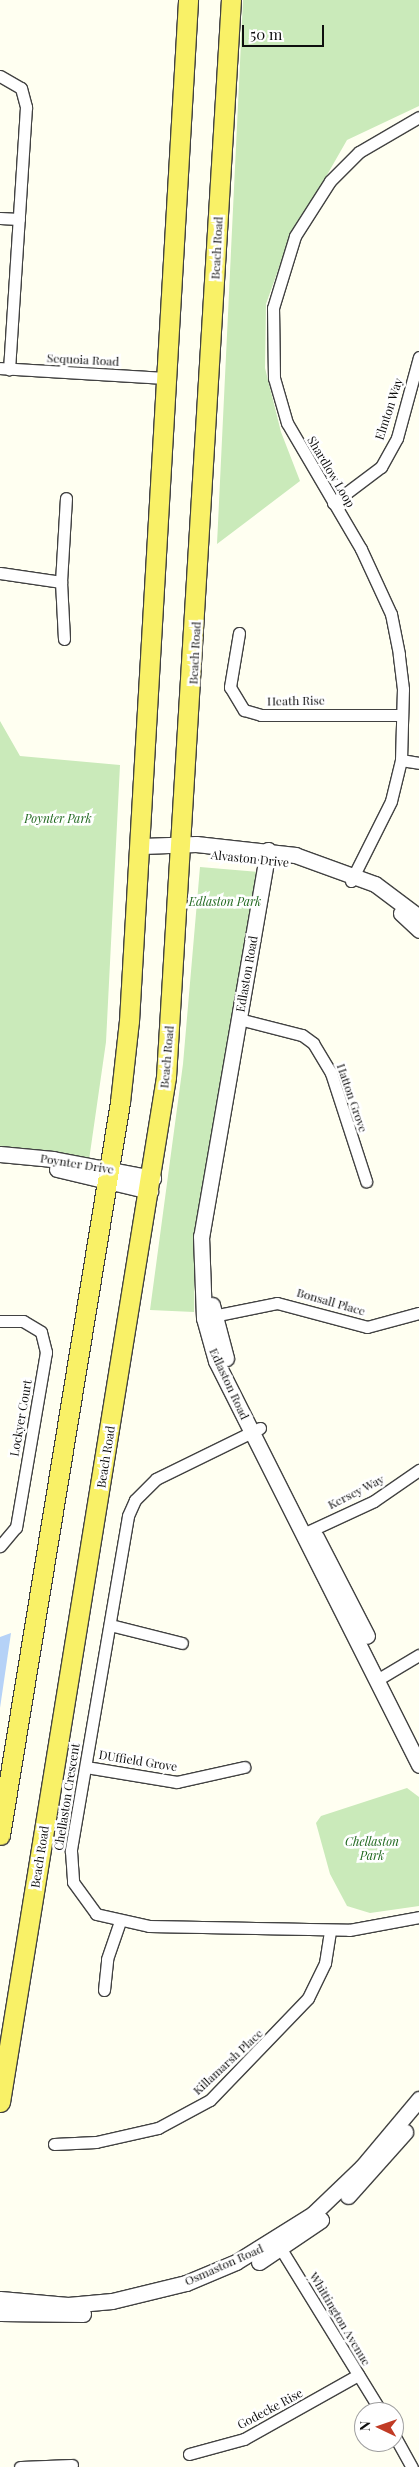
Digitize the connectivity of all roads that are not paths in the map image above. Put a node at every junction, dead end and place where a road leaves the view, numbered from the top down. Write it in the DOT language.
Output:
graph roads {
  1 [pos="178,0"];
  2 [pos="188,0"];
  3 [pos="231,0"];
  4 [pos="184,54"];
  5 [pos="0,76"];
  6 [pos="419,117"];
  7 [pos="0,218"];
  8 [pos="19,219"];
  9 [pos="419,358"];
  10 [pos="4,369"];
  11 [pos="164,378"];
  12 [pos="66,498"];
  13 [pos="333,503"];
  14 [pos="0,574"];
  15 [pos="61,582"];
  16 [pos="239,633"];
  17 [pos="64,639"];
  18 [pos="402,715"];
  19 [pos="401,760"];
  20 [pos="419,763"];
  21 [pos="142,846"];
  22 [pos="183,847"];
  23 [pos="272,855"];
  24 [pos="352,879"];
  25 [pos="419,917"];
  26 [pos="419,930"];
  27 [pos="244,1020"];
  28 [pos="0,1154"];
  29 [pos="0,1163"];
  30 [pos="108,1175"];
  31 [pos="366,1181"];
  32 [pos="151,1185"];
  33 [pos="419,1312"];
  34 [pos="209,1316"];
  35 [pos="0,1321"];
  36 [pos="255,1430"];
  37 [pos="419,1470"];
  38 [pos="308,1532"];
  39 [pos="0,1546"];
  40 [pos="110,1625"];
  41 [pos="182,1643"];
  42 [pos="419,1655"];
  43 [pos="382,1677"];
  44 [pos="419,1742"];
  45 [pos="419,1765"];
  46 [pos="86,1767"];
  47 [pos="244,1767"];
  48 [pos="0,1835"];
  49 [pos="419,1917"];
  50 [pos="120,1922"];
  51 [pos="330,1930"];
  52 [pos="104,1990"];
  53 [pos="419,2099"];
  54 [pos="0,2102"];
  55 [pos="419,2115"];
  56 [pos="54,2144"];
  57 [pos="279,2245"];
  58 [pos="0,2300"];
  59 [pos="0,2313"];
  60 [pos="358,2375"];
  61 [pos="375,2402"];
  62 [pos="404,2452"];
  63 [pos="189,2454"];
  64 [pos="72,2465"];
  65 [pos="20,2467"];
  66 [pos="412,2467"];
  1 -- 4 [label="main road"];
  2 -- 4 [label="main road"];
  3 -- 22 [label="main road, Beach Road"];
  4 -- 11 [label="main road"];
  5 -- 8 [label="street"];
  6 -- 13 [label="street, Shardlow Loop"];
  7 -- 8 [label="street"];
  8 -- 10 [label="street"];
  9 -- 13 [label="street, Elmton Way"];
  10 -- 11 [label="street, Sequoia Road"];
  11 -- 21 [label="main road"];
  12 -- 15 [label="street"];
  13 -- 18 [label="street, Shardlow Loop"];
  14 -- 15 [label="street"];
  15 -- 17 [label="street"];
  16 -- 18 [label="street, Heath Rise"];
  18 -- 19 [label="street, Shardlow Loop"];
  19 -- 20 [label="street"];
  19 -- 24 [label="street, Shardlow Loop"];
  21 -- 22 [label="street, Alvaston Drive"];
  21 -- 30 [label="main road"];
  22 -- 23 [label="street, Alvaston Drive"];
  22 -- 32 [label="main road, Beach Road"];
  23 -- 24 [label="street, Alvaston Drive"];
  23 -- 27 [label="street, Edlaston Road"];
  24 -- 25 [label="street, Alvaston Drive"];
  24 -- 26 [label="street, Alvaston Drive"];
  27 -- 31 [label="street, Hatton Grove"];
  27 -- 34 [label="street, Edlaston Road"];
  28 -- 30 [label="street, Poynter Drive"];
  29 -- 30 [label="street, Poynter Drive"];
  30 -- 32 [label="street, Poynter Drive"];
  30 -- 48 [label="main road"];
  32 -- 54 [label="main road, Beach Road"];
  33 -- 34 [label="street, Bonsall Place"];
  34 -- 36 [label="street, Edlaston Road"];
  35 -- 39 [label="street, Lockyer Court"];
  36 -- 38 [label="street, Edlaston Road"];
  36 -- 40 [label="street, Chellaston Crescent"];
  37 -- 38 [label="street, Kersey Way"];
  38 -- 43 [label="street, Edlaston Road"];
  40 -- 41 [label="street"];
  40 -- 46 [label="street, Chellaston Crescent"];
  42 -- 43 [label="street"];
  43 -- 44 [label="street, Edlaston Road"];
  43 -- 45 [label="street, Edlaston Road"];
  46 -- 47 [label="street, DUffield Grove"];
  46 -- 50 [label="street, Chellaston Crescent"];
  49 -- 51 [label="street, Chellaston Crescent"];
  50 -- 51 [label="street, Chellaston Crescent"];
  50 -- 52 [label="street"];
  51 -- 56 [label="street, Killamarsh Place"];
  53 -- 57 [label="street, Osmaston Road"];
  55 -- 57 [label="street, Osmaston Road"];
  57 -- 58 [label="street, Osmaston Road"];
  57 -- 59 [label="street, Osmaston Road"];
  57 -- 60 [label="street, Whittington Avenue"];
  60 -- 61 [label="street, Whittington Avenue"];
  60 -- 63 [label="street, Godecke Rise"];
  62 -- 66 [label="street"];
  64 -- 65 [label="street"];
}
